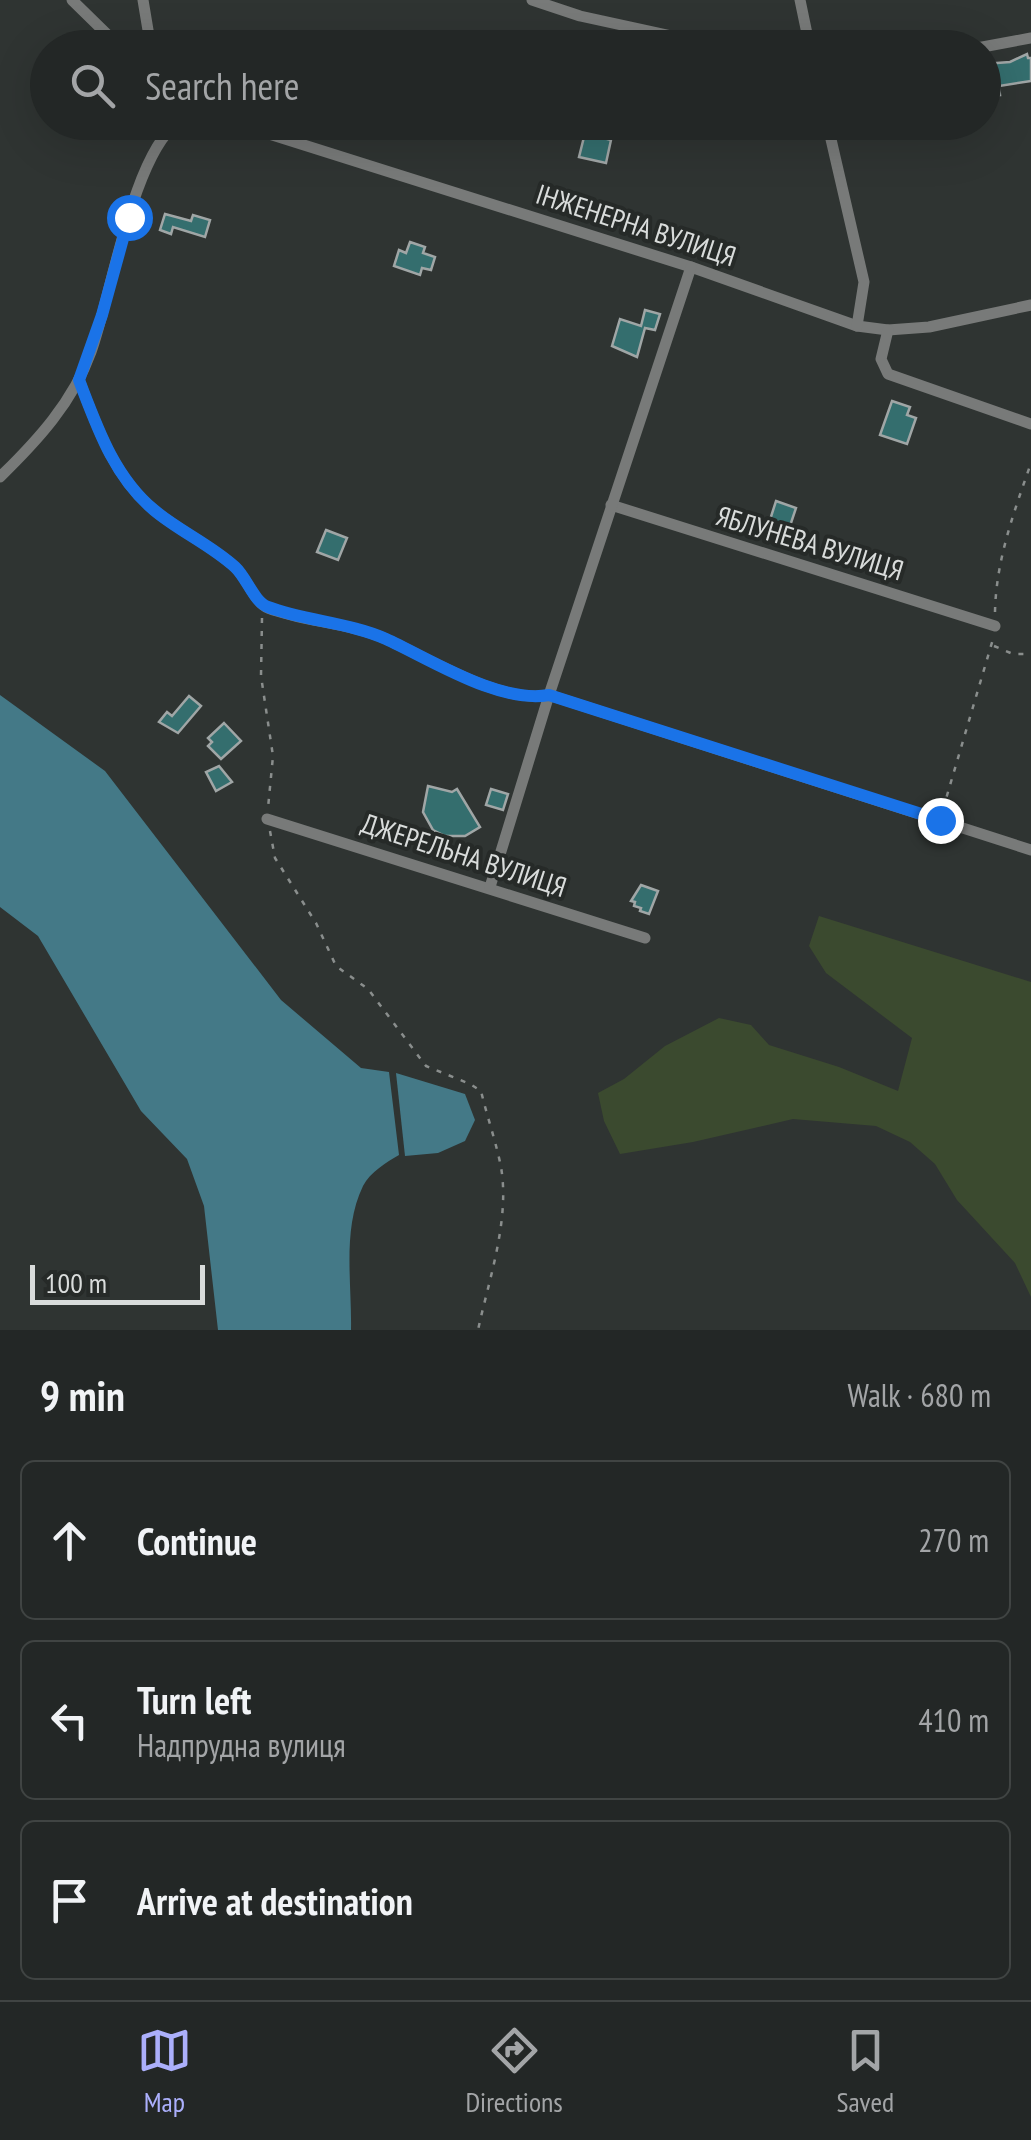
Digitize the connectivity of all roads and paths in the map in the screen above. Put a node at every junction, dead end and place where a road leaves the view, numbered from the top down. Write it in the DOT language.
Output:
graph roads {
  1 [pos="72,0"];
  2 [pos="143,0"];
  3 [pos="532,0"];
  4 [pos="800,0"];
  5 [pos="103,30"];
  6 [pos="148,30"];
  7 [pos="644,30"];
  8 [pos="806,30"];
  9 [pos="1031,38"];
  10 [pos="1001,44"];
  11 [pos="162,140"];
  12 [pos="288,140"];
  13 [pos="831,140"];
  14 [pos="691,267"];
  15 [pos="1031,305"];
  16 [pos="857,326"];
  17 [pos="888,330"];
  18 [pos="79,380"];
  19 [pos="1031,424"];
  20 [pos="1031,463"];
  21 [pos="0,477"];
  22 [pos="611,505"];
  23 [pos="263,606"];
  24 [pos="995,626"];
  25 [pos="993,645"];
  26 [pos="1031,654"];
  27 [pos="549,695"];
  28 [pos="268,819"];
  29 [pos="940,820"];
  30 [pos="1031,850"];
  31 [pos="490,887"];
  32 [pos="644,938"];
  33 [pos="478,1330"];
  1 -- 5 [label="street"];
  2 -- 6 [label="street"];
  3 -- 7 [label="street"];
  4 -- 8 [label="street"];
  9 -- 10 [label="street"];
  11 -- 18 [label="street"];
  12 -- 14 [label="street, ІНЖЕНЕРНА ВУЛИЦЯ"];
  13 -- 16 [label="street"];
  14 -- 16 [label="street, ІНЖЕНЕРНА ВУЛИЦЯ"];
  14 -- 22 [label="street"];
  15 -- 17 [label="street, ІНЖЕНЕРНА ВУЛИЦЯ"];
  16 -- 17 [label="street, ІНЖЕНЕРНА ВУЛИЦЯ"];
  17 -- 19 [label="street"];
  18 -- 21 [label="street"];
  18 -- 23 [label="street"];
  20 -- 24 [label="path"];
  22 -- 24 [label="street, ЯБЛУНЕВА ВУЛИЦЯ"];
  22 -- 27 [label="street"];
  23 -- 27 [label="street"];
  23 -- 28 [label="path"];
  24 -- 25 [label="path"];
  25 -- 26 [label="path"];
  25 -- 29 [label="path"];
  27 -- 29 [label="street"];
  27 -- 31 [label="street"];
  28 -- 31 [label="street, ДЖЕРЕЛЬНА ВУЛИЦЯ"];
  28 -- 33 [label="path"];
  29 -- 30 [label="street"];
  31 -- 32 [label="street, ДЖЕРЕЛЬНА ВУЛИЦЯ"];
}
